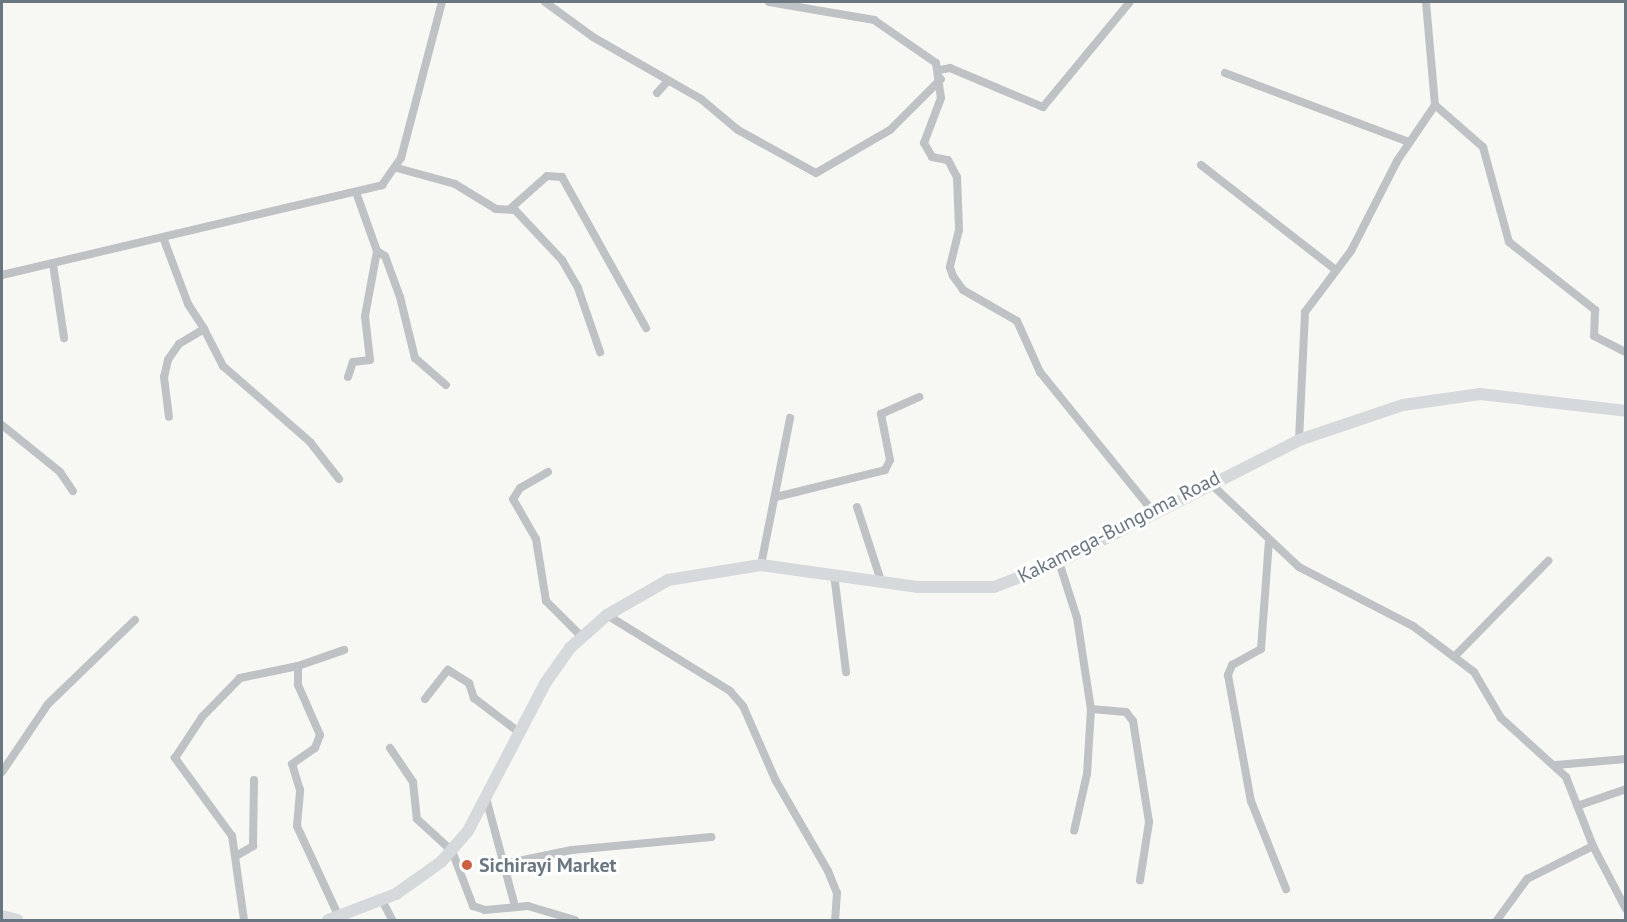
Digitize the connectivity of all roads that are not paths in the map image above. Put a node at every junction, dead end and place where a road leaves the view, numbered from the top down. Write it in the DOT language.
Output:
graph roads {
  1 [pos="442,2"];
  2 [pos="544,2"];
  3 [pos="769,2"];
  4 [pos="1130,2"];
  5 [pos="1426,2"];
  6 [pos="939,70"];
  7 [pos="1225,73"];
  8 [pos="941,79"];
  9 [pos="667,82"];
  10 [pos="657,93"];
  11 [pos="1435,105"];
  12 [pos="1408,142"];
  13 [pos="1201,165"];
  14 [pos="397,168"];
  15 [pos="357,195"];
  16 [pos="511,208"];
  17 [pos="164,240"];
  18 [pos="377,251"];
  19 [pos="53,264"];
  20 [pos="1336,270"];
  21 [pos="2,275"];
  22 [pos="204,328"];
  23 [pos="646,328"];
  24 [pos="64,338"];
  25 [pos="600,352"];
  26 [pos="1626,352"];
  27 [pos="348,377"];
  28 [pos="446,385"];
  29 [pos="919,397"];
  30 [pos="1626,411"];
  31 [pos="169,417"];
  32 [pos="790,418"];
  33 [pos="2,425"];
  34 [pos="1299,440"];
  35 [pos="548,472"];
  36 [pos="339,479"];
  37 [pos="1209,482"];
  38 [pos="73,491"];
  39 [pos="776,496"];
  40 [pos="857,507"];
  41 [pos="1154,513"];
  42 [pos="1269,540"];
  43 [pos="1548,561"];
  44 [pos="1059,562"];
  45 [pos="761,565"];
  46 [pos="834,574"];
  47 [pos="881,581"];
  48 [pos="607,615"];
  49 [pos="135,620"];
  50 [pos="581,636"];
  51 [pos="344,650"];
  52 [pos="1456,655"];
  53 [pos="298,666"];
  54 [pos="846,672"];
  55 [pos="425,699"];
  56 [pos="1091,709"];
  57 [pos="520,733"];
  58 [pos="390,748"];
  59 [pos="1626,759"];
  60 [pos="1556,765"];
  61 [pos="2,772"];
  62 [pos="254,780"];
  63 [pos="1626,789"];
  64 [pos="486,798"];
  65 [pos="1577,806"];
  66 [pos="1074,831"];
  67 [pos="711,837"];
  68 [pos="1593,846"];
  69 [pos="452,851"];
  70 [pos="236,856"];
  71 [pos="503,864"];
  72 [pos="1140,880"];
  73 [pos="1287,889"];
  74 [pos="382,900"];
  75 [pos="515,906"];
  76 [pos="1626,909"];
  77 [pos="2,916"];
  78 [pos="334,919"];
  79 [pos="576,920"];
  80 [pos="17,921"];
  81 [pos="244,921"];
  82 [pos="392,921"];
  83 [pos="835,921"];
  84 [pos="1497,921"];
  1 -- 14 [label="street"];
  2 -- 9 [label="street"];
  3 -- 6 [label="street"];
  4 -- 6 [label="street"];
  5 -- 11 [label="street"];
  6 -- 8 [label="street"];
  7 -- 12 [label="street"];
  8 -- 9 [label="street"];
  8 -- 41 [label="street"];
  9 -- 10 [label="street"];
  11 -- 12 [label="street"];
  11 -- 26 [label="street"];
  12 -- 20 [label="street"];
  13 -- 20 [label="street"];
  14 -- 15 [label="street"];
  14 -- 16 [label="street"];
  15 -- 17 [label="street"];
  15 -- 18 [label="street"];
  16 -- 23 [label="street"];
  16 -- 25 [label="street"];
  17 -- 19 [label="street"];
  17 -- 22 [label="street"];
  18 -- 27 [label="street"];
  18 -- 28 [label="street"];
  19 -- 21 [label="street"];
  19 -- 24 [label="street"];
  20 -- 34 [label="street"];
  22 -- 31 [label="street"];
  22 -- 36 [label="street"];
  29 -- 39 [label="street"];
  30 -- 34 [label="main road, Kakamega-Bungoma Road"];
  32 -- 39 [label="street"];
  33 -- 38 [label="street"];
  34 -- 37 [label="main road, Kakamega-Bungoma Road"];
  35 -- 50 [label="street"];
  37 -- 41 [label="main road, Kakamega-Bungoma Road"];
  37 -- 42 [label="street"];
  39 -- 45 [label="street"];
  40 -- 47 [label="street"];
  41 -- 44 [label="main road, Kakamega-Bungoma Road"];
  42 -- 52 [label="street"];
  42 -- 73 [label="street"];
  43 -- 52 [label="street"];
  44 -- 47 [label="main road, Kakamega-Bungoma Road"];
  44 -- 56 [label="street"];
  45 -- 46 [label="main road, Kakamega-Bungoma Road"];
  45 -- 48 [label="main road, Kakamega-Bungoma Road"];
  46 -- 47 [label="main road, Kakamega-Bungoma Road"];
  46 -- 54 [label="street"];
  48 -- 50 [label="main road, Kakamega-Bungoma Road"];
  48 -- 83 [label="street"];
  49 -- 61 [label="street"];
  50 -- 57 [label="main road, Kakamega-Bungoma Road"];
  51 -- 53 [label="street"];
  52 -- 60 [label="street"];
  53 -- 70 [label="street"];
  53 -- 78 [label="street"];
  55 -- 57 [label="street"];
  56 -- 66 [label="street"];
  56 -- 72 [label="street"];
  57 -- 64 [label="main road, Kakamega-Bungoma Road"];
  58 -- 69 [label="street"];
  59 -- 60 [label="street"];
  60 -- 65 [label="street"];
  62 -- 70 [label="street"];
  63 -- 65 [label="street"];
  64 -- 69 [label="main road, Kakamega-Bungoma Road"];
  64 -- 71 [label="street"];
  65 -- 68 [label="street"];
  67 -- 71 [label="street"];
  68 -- 76 [label="street"];
  68 -- 84 [label="street"];
  69 -- 74 [label="main road, Kakamega-Bungoma Road"];
  69 -- 75 [label="street"];
  70 -- 81 [label="street"];
  71 -- 75 [label="street"];
  74 -- 78 [label="main road, Kakamega-Bungoma Road"];
  74 -- 82 [label="street"];
  75 -- 79 [label="street"];
  77 -- 80 [label="main road"];
}
